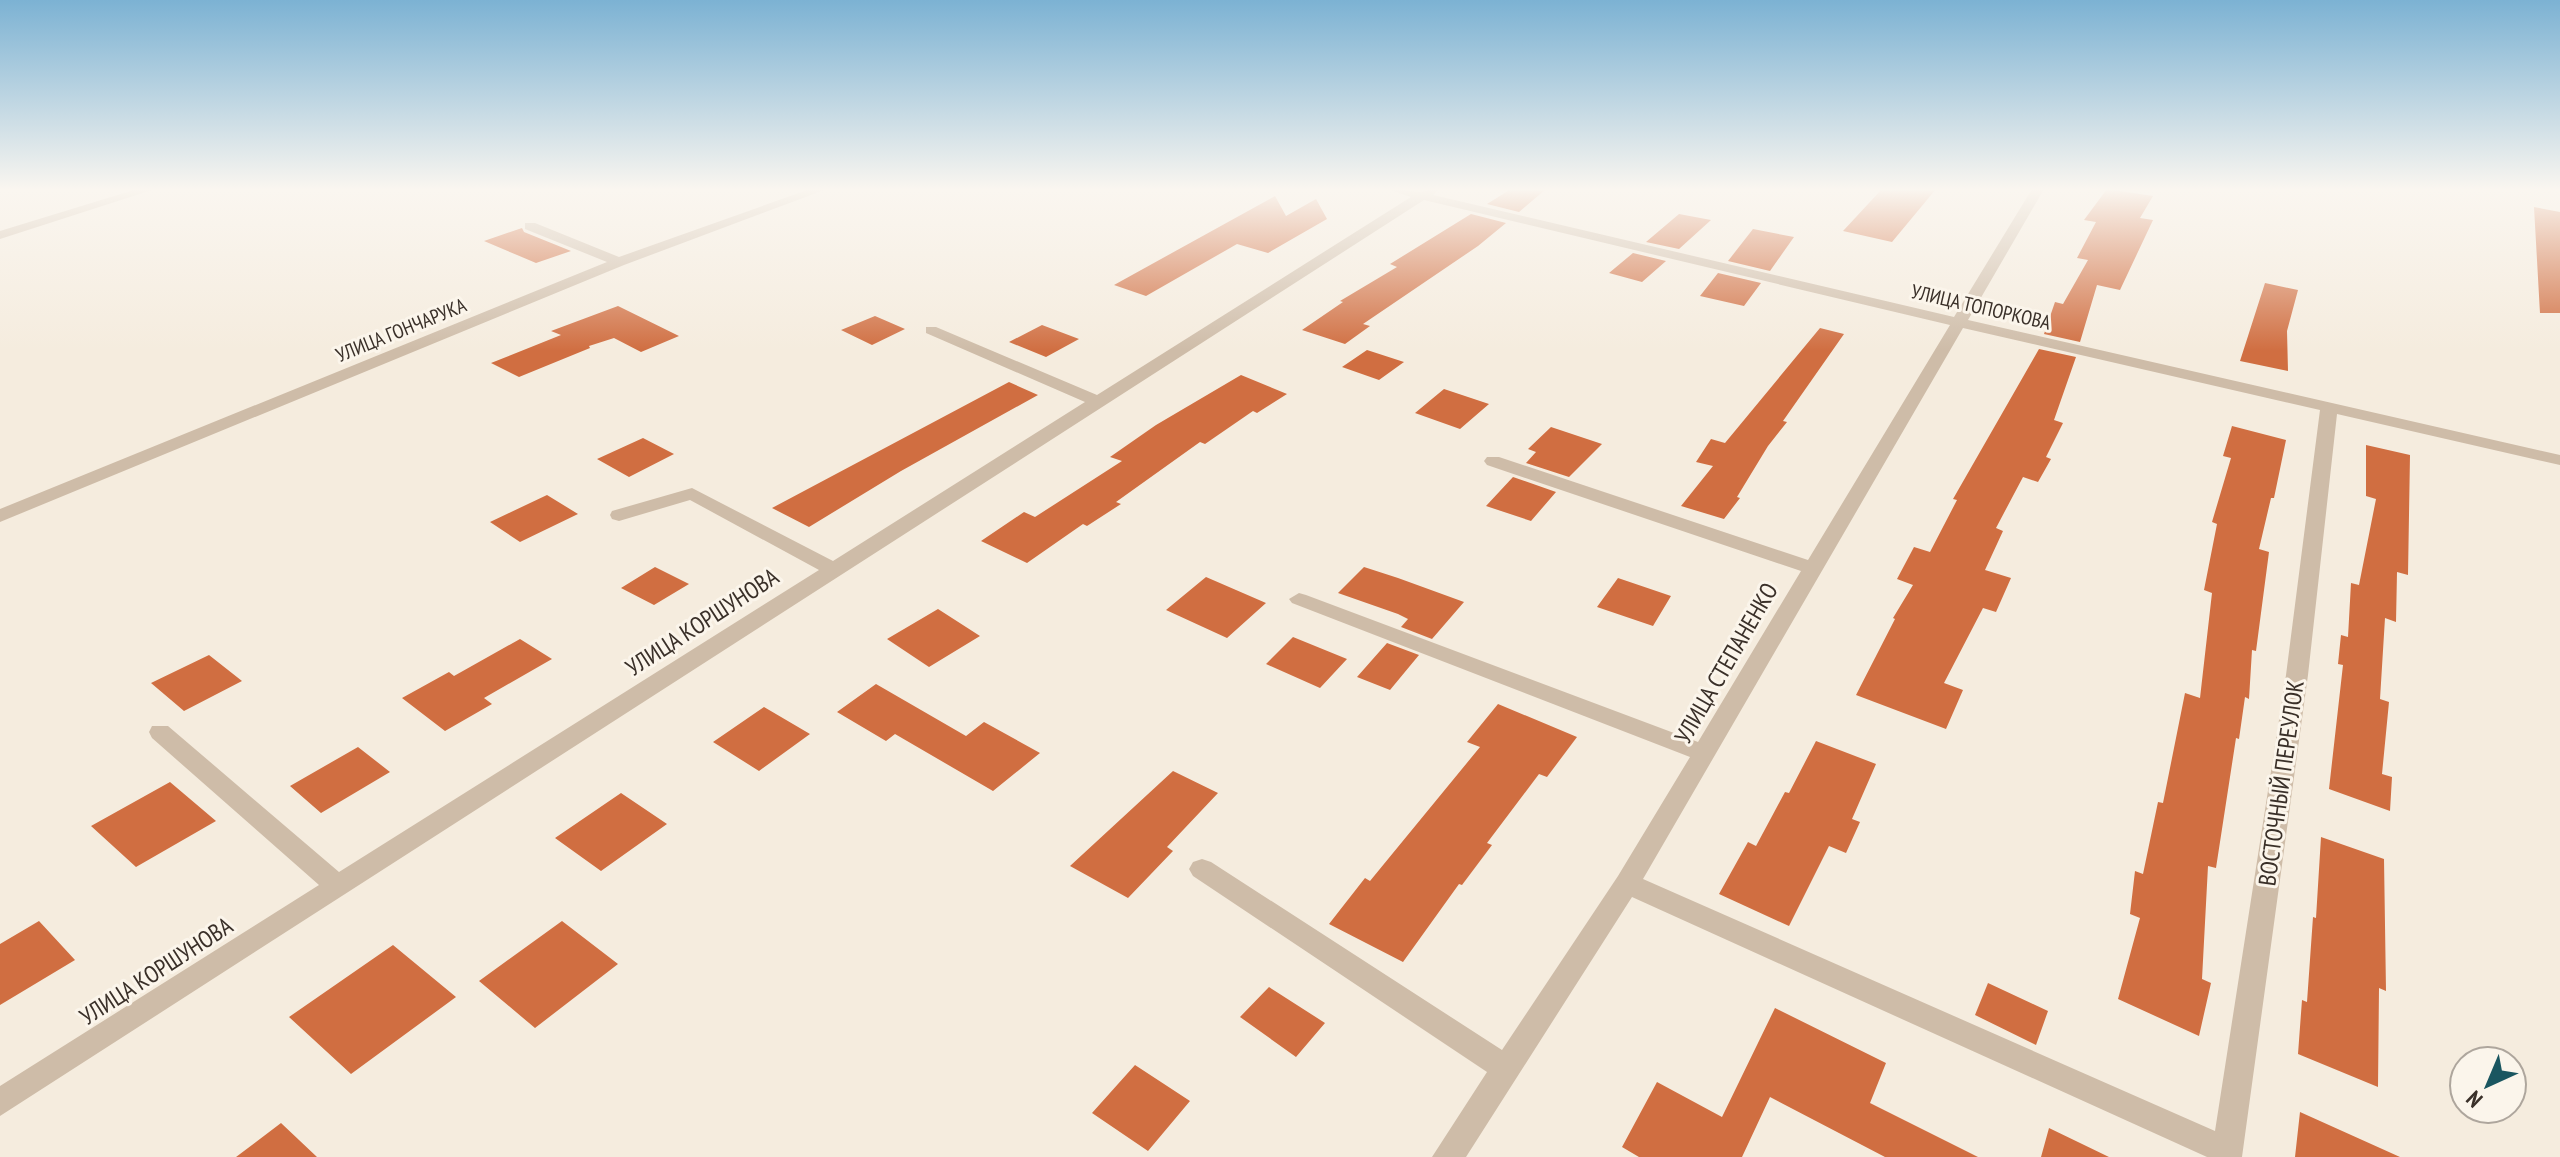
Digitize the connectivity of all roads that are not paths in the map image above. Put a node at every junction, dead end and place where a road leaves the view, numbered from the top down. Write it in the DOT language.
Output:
graph roads {
  1 [pos="572,243"];
  2 [pos="672,243"];
  3 [pos="1346,243"];
  4 [pos="1634,243"];
  5 [pos="2006,243"];
  6 [pos="619,262"];
  7 [pos="1959,323"];
  8 [pos="931,330"];
  9 [pos="1096,401"];
  10 [pos="2329,408"];
  11 [pos="2560,460"];
  12 [pos="1493,461"];
  13 [pos="619,515"];
  14 [pos="0,516"];
  15 [pos="1811,568"];
  16 [pos="832,569"];
  17 [pos="1299,599"];
  18 [pos="160,732"];
  19 [pos="1703,753"];
  20 [pos="1202,869"];
  21 [pos="1627,883"];
  22 [pos="338,886"];
  23 [pos="1506,1068"];
  24 [pos="0,1102"];
  25 [pos="2227,1154"];
  26 [pos="1448,1157"];
  1 -- 6 [label="street"];
  2 -- 6 [label="street, УЛИЦА ГОНЧАРУКА"];
  3 -- 9 [label="street, УЛИЦА КОРШУНОВА"];
  4 -- 7 [label="street, УЛИЦА ТОПОРКОВА"];
  5 -- 7 [label="street, УЛИЦА СТЕПАНЕНКО"];
  6 -- 14 [label="street, УЛИЦА ГОНЧАРУКА"];
  7 -- 10 [label="street, УЛИЦА ТОПОРКОВА"];
  7 -- 15 [label="street, УЛИЦА СТЕПАНЕНКО"];
  8 -- 9 [label="street"];
  9 -- 16 [label="street, УЛИЦА КОРШУНОВА"];
  10 -- 11 [label="street, УЛИЦА ТОПОРКОВА"];
  10 -- 25 [label="street, ВОСТОЧНЫЙ ПЕРЕУЛОК"];
  12 -- 15 [label="street"];
  13 -- 16 [label="street"];
  15 -- 19 [label="street, УЛИЦА СТЕПАНЕНКО"];
  16 -- 22 [label="street, УЛИЦА КОРШУНОВА"];
  17 -- 19 [label="street"];
  18 -- 22 [label="street"];
  19 -- 21 [label="street, УЛИЦА СТЕПАНЕНКО"];
  20 -- 23 [label="street"];
  21 -- 23 [label="street, УЛИЦА СТЕПАНЕНКО"];
  21 -- 25 [label="street"];
  22 -- 24 [label="street, УЛИЦА КОРШУНОВА"];
  23 -- 26 [label="street, УЛИЦА СТЕПАНЕНКО"];
}
